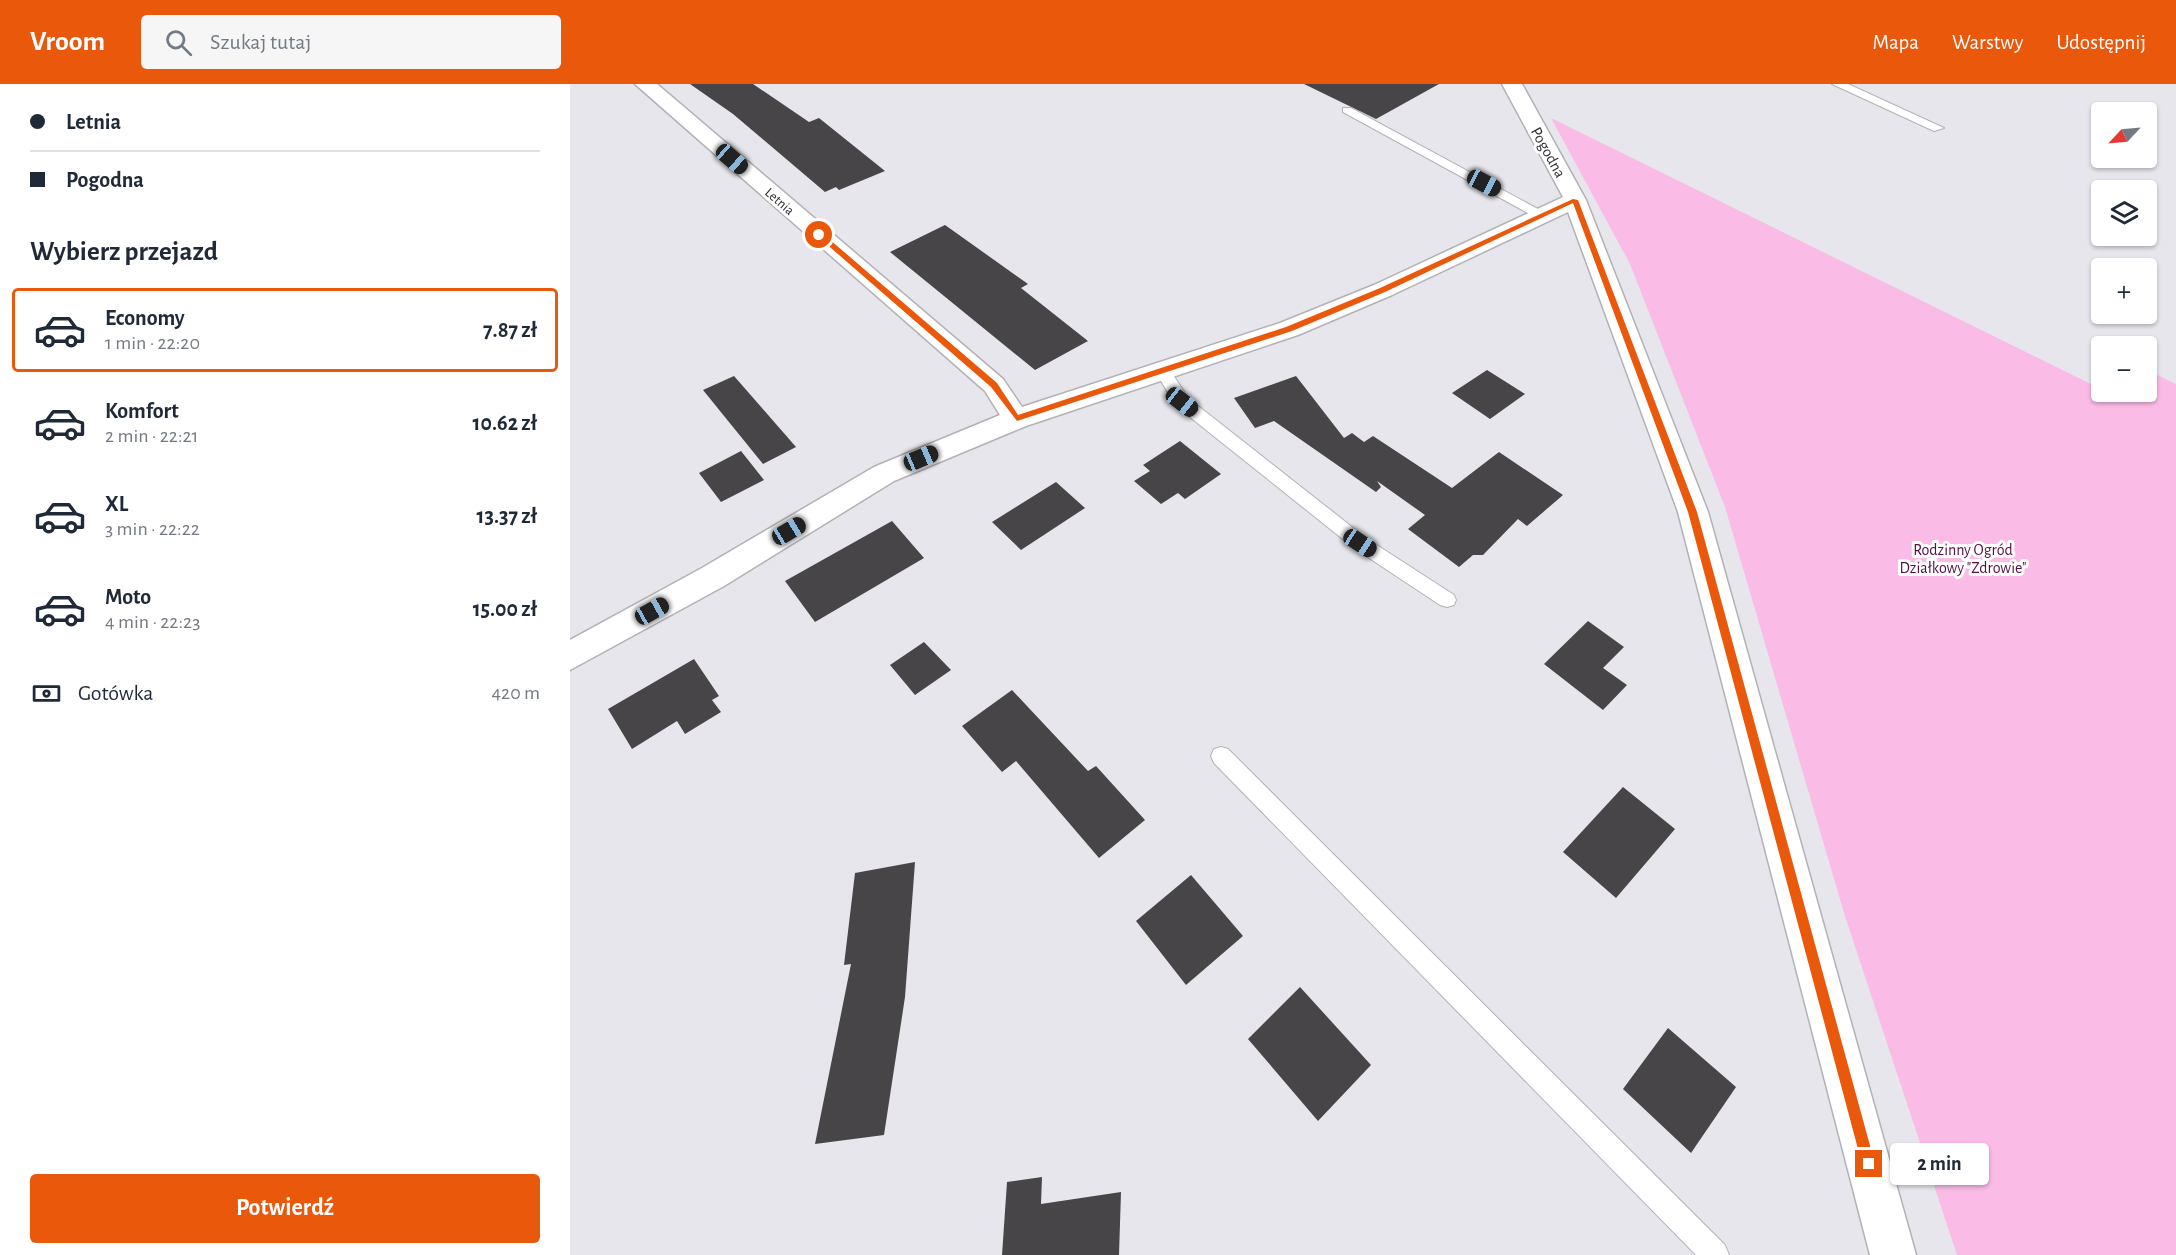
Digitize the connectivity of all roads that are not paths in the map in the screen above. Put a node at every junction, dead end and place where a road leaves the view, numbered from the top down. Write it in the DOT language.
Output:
graph roads {
  1 [pos="645,84"];
  2 [pos="1512,84"];
  3 [pos="1838,84"];
  4 [pos="1347,110"];
  5 [pos="1938,128"];
  6 [pos="1575,200"];
  7 [pos="1542,215"];
  8 [pos="1163,371"];
  9 [pos="1017,419"];
  10 [pos="1447,600"];
  11 [pos="570,656"];
  12 [pos="1221,756"];
  13 [pos="1715,1255"];
  14 [pos="1893,1255"];
  1 -- 9 [label="street, Letnia"];
  2 -- 6 [label="street, Pogodna"];
  3 -- 5 [label="lane"];
  4 -- 7 [label="lane"];
  6 -- 7 [label="street"];
  6 -- 14 [label="street, Pogodna"];
  7 -- 8 [label="street"];
  8 -- 9 [label="street"];
  8 -- 10 [label="lane"];
  9 -- 11 [label="street"];
  12 -- 13 [label="lane"];
}
